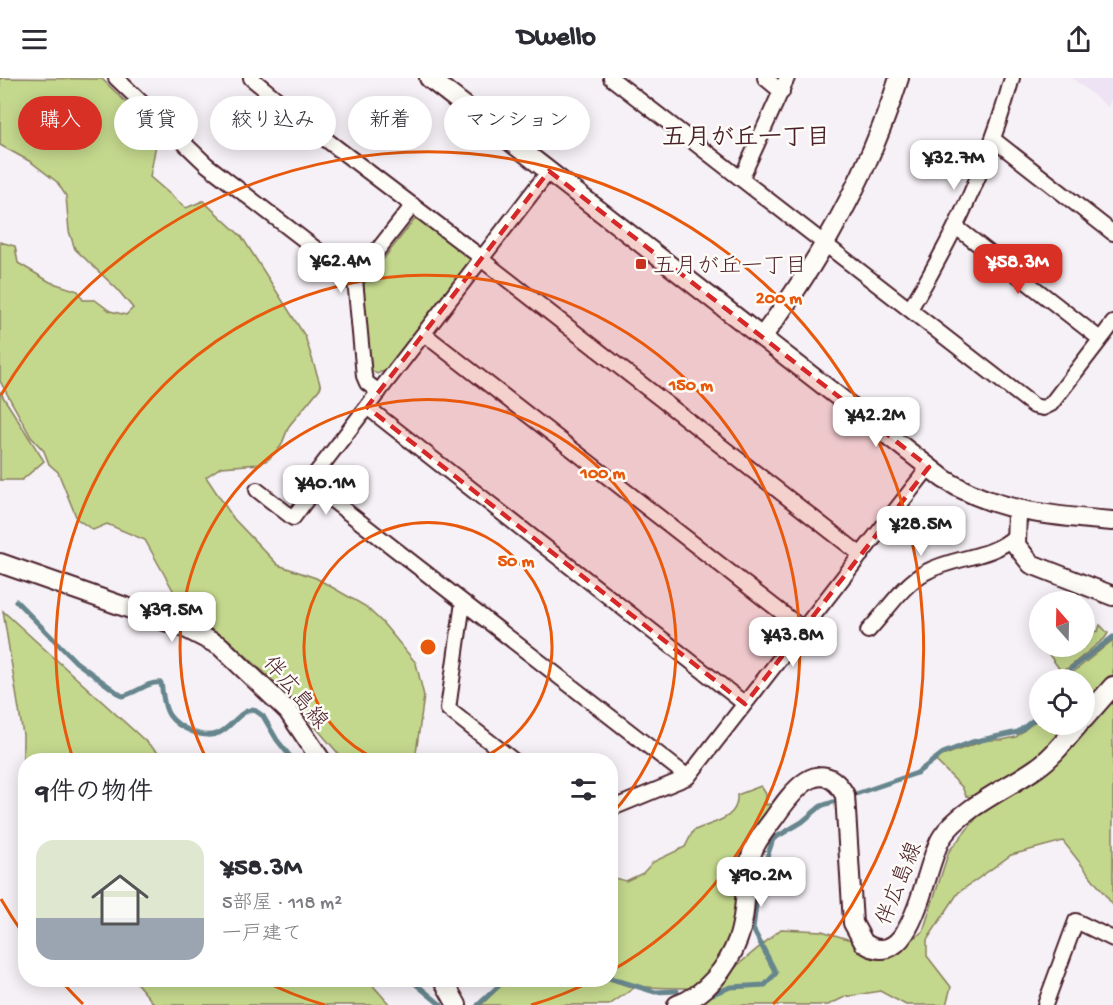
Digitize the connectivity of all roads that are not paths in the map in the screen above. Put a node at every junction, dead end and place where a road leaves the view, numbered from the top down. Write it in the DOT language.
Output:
graph roads {
  1 [pos="116,78"];
  2 [pos="251,78"];
  3 [pos="429,78"];
  4 [pos="611,78"];
  5 [pos="765,78"];
  6 [pos="787,78"];
  7 [pos="899,78"];
  8 [pos="1012,78"];
  9 [pos="782,92"];
  10 [pos="993,139"];
  11 [pos="549,171"];
  12 [pos="741,179"];
  13 [pos="413,205"];
  14 [pos="956,227"];
  15 [pos="1113,233"];
  16 [pos="825,244"];
  17 [pos="482,258"];
  18 [pos="355,279"];
  19 [pos="910,309"];
  20 [pos="1113,323"];
  21 [pos="424,334"];
  22 [pos="762,337"];
  23 [pos="1100,339"];
  24 [pos="379,392"];
  25 [pos="366,408"];
  26 [pos="929,467"];
  27 [pos="316,487"];
  28 [pos="257,490"];
  29 [pos="1017,511"];
  30 [pos="1113,520"];
  31 [pos="1015,536"];
  32 [pos="861,555"];
  33 [pos="0,563"];
  34 [pos="1113,596"];
  35 [pos="463,602"];
  36 [pos="803,629"];
  37 [pos="868,631"];
  38 [pos="1113,686"];
  39 [pos="745,704"];
  40 [pos="1095,706"];
  41 [pos="1070,735"];
  42 [pos="316,753"];
  43 [pos="504,753"];
  44 [pos="688,777"];
  45 [pos="618,806"];
  46 [pos="1113,939"];
  47 [pos="447,987"];
  48 [pos="457,1005"];
  49 [pos="677,1005"];
  50 [pos="1045,1005"];
  1 -- 18 [label="street"];
  2 -- 13 [label="street"];
  3 -- 11 [label="main road"];
  4 -- 12 [label="street"];
  5 -- 9 [label="street"];
  6 -- 9 [label="street"];
  7 -- 16 [label="main road"];
  8 -- 10 [label="street"];
  9 -- 12 [label="street"];
  10 -- 14 [label="street"];
  10 -- 15 [label="street"];
  11 -- 17 [label="street"];
  11 -- 22 [label="main road"];
  12 -- 16 [label="street"];
  13 -- 17 [label="street"];
  13 -- 18 [label="street"];
  14 -- 19 [label="street"];
  14 -- 23 [label="street"];
  16 -- 19 [label="street"];
  16 -- 22 [label="main road"];
  17 -- 21 [label="street"];
  17 -- 32 [label="street"];
  18 -- 24 [label="street"];
  19 -- 23 [label="street"];
  20 -- 23 [label="street"];
  21 -- 24 [label="street"];
  21 -- 36 [label="street"];
  22 -- 26 [label="main road"];
  24 -- 25 [label="street"];
  25 -- 27 [label="street"];
  25 -- 39 [label="street"];
  26 -- 29 [label="main road"];
  26 -- 32 [label="street"];
  27 -- 28 [label="street"];
  27 -- 35 [label="street"];
  29 -- 30 [label="main road"];
  29 -- 31 [label="main road"];
  31 -- 34 [label="main road"];
  31 -- 37 [label="street"];
  32 -- 36 [label="street"];
  33 -- 42 [label="main road, 伴広島線"];
  35 -- 43 [label="street"];
  35 -- 44 [label="street"];
  36 -- 39 [label="street"];
  38 -- 40 [label="main road"];
  39 -- 44 [label="street"];
  41 -- 49 [label="main road, 伴広島線"];
  44 -- 45 [label="street"];
  46 -- 50 [label="street"];
  47 -- 48 [label="main road"];
}
